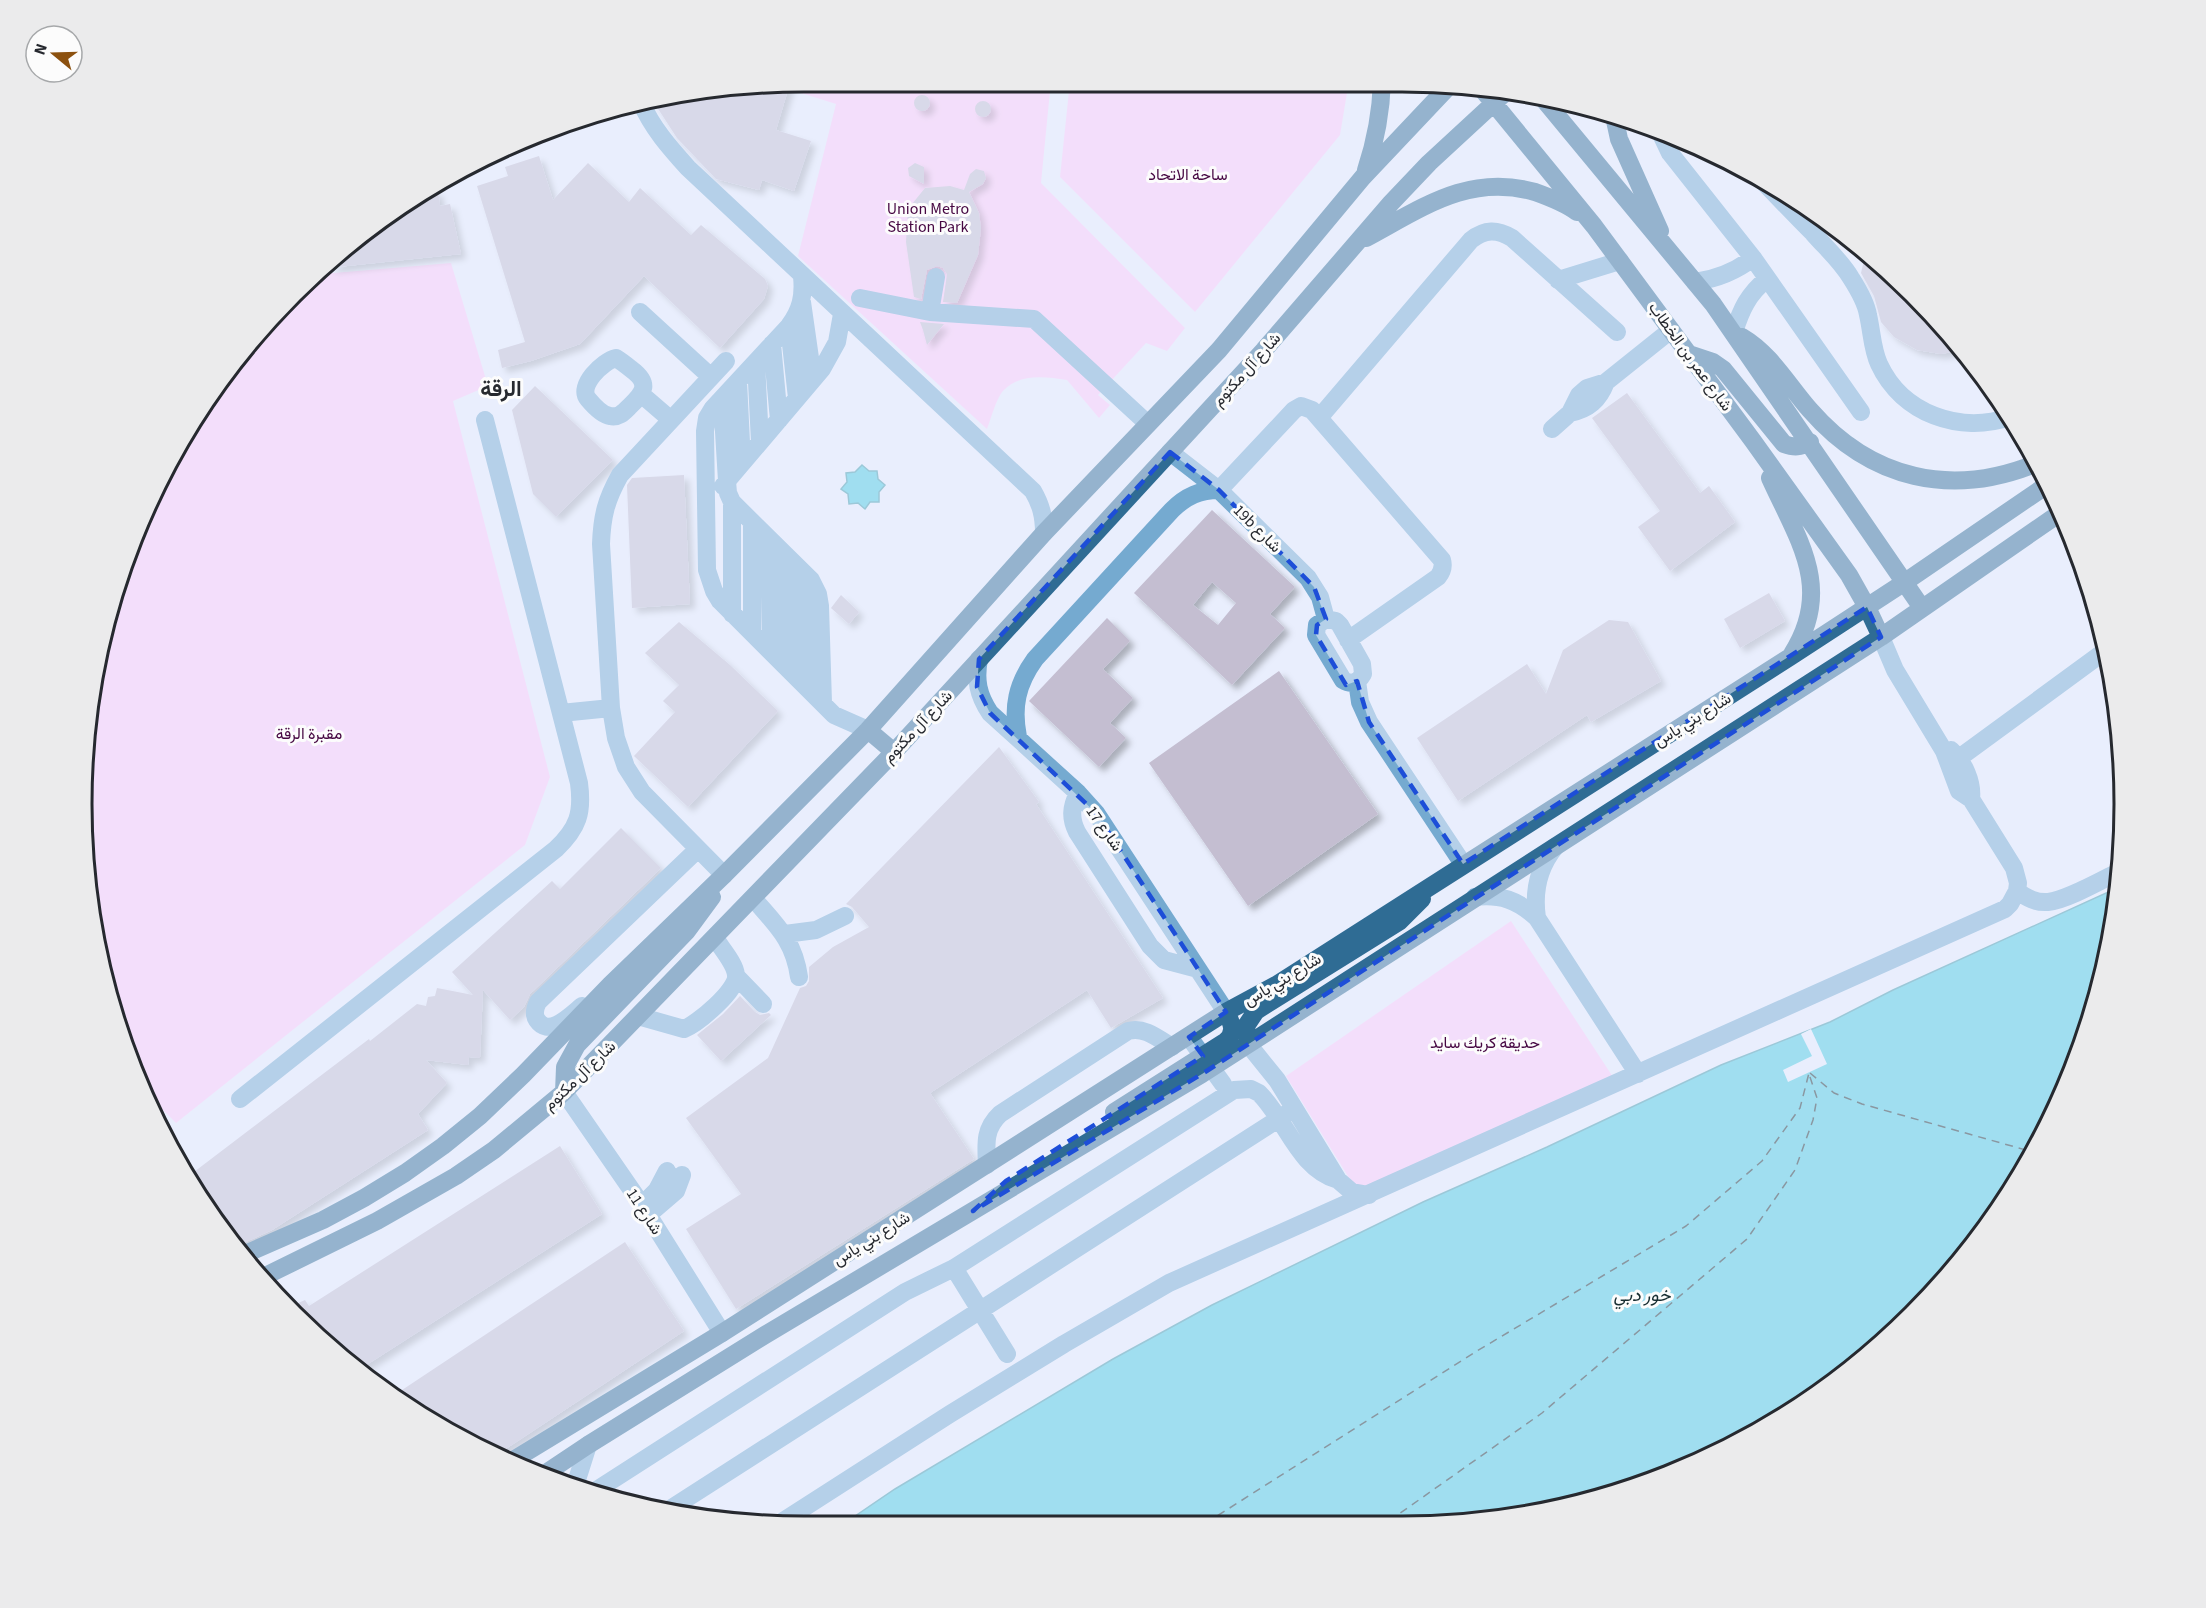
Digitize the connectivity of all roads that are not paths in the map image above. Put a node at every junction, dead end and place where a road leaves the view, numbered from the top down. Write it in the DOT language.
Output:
graph roads {
  1 [pos="1382,91"];
  2 [pos="1443,93"];
  3 [pos="1491,98"];
  4 [pos="1497,98"];
  5 [pos="1550,107"];
  6 [pos="644,110"];
  7 [pos="1616,125"];
  8 [pos="1665,142"];
  9 [pos="1363,177"];
  10 [pos="1784,203"];
  11 [pos="1594,226"];
  12 [pos="1354,244"];
  13 [pos="1670,254"];
  14 [pos="1753,258"];
  15 [pos="1620,261"];
  16 [pos="802,276"];
  17 [pos="936,277"];
  18 [pos="1767,279"];
  19 [pos="1558,280"];
  20 [pos="1695,282"];
  21 [pos="860,298"];
  22 [pos="802,302"];
  23 [pos="640,312"];
  24 [pos="930,312"];
  25 [pos="842,314"];
  26 [pos="789,326"];
  27 [pos="1671,330"];
  28 [pos="1617,332"];
  29 [pos="1734,332"];
  30 [pos="772,344"];
  31 [pos="1689,354"];
  32 [pos="726,361"];
  33 [pos="756,362"];
  34 [pos="711,377"];
  35 [pos="813,380"];
  36 [pos="738,381"];
  37 [pos="641,394"];
  38 [pos="797,398"];
  39 [pos="722,399"];
  40 [pos="1861,412"];
  41 [pos="1319,418"];
  42 [pos="669,419"];
  43 [pos="485,420"];
  44 [pos="779,420"];
  45 [pos="2001,420"];
  46 [pos="1148,424"];
  47 [pos="1552,429"];
  48 [pos="1753,441"];
  49 [pos="760,442"];
  50 [pos="1810,442"];
  51 [pos="1170,452"];
  52 [pos="742,462"];
  53 [pos="2028,466"];
  54 [pos="727,481"];
  55 [pos="2041,489"];
  56 [pos="1219,490"];
  57 [pos="732,502"];
  58 [pos="706,507"];
  59 [pos="2054,517"];
  60 [pos="752,524"];
  61 [pos="1044,532"];
  62 [pos="769,540"];
  63 [pos="787,559"];
  64 [pos="803,573"];
  65 [pos="1905,582"];
  66 [pos="1867,607"];
  67 [pos="1922,608"];
  68 [pos="732,614"];
  69 [pos="1326,619"];
  70 [pos="752,633"];
  71 [pos="1881,637"];
  72 [pos="1348,640"];
  73 [pos="771,651"];
  74 [pos="2099,656"];
  75 [pos="1790,657"];
  76 [pos="979,659"];
  77 [pos="789,670"];
  78 [pos="1357,681"];
  79 [pos="805,685"];
  80 [pos="823,703"];
  81 [pos="611,708"];
  82 [pos="561,713"];
  83 [pos="868,730"];
  84 [pos="1018,737"];
  85 [pos="1940,742"];
  86 [pos="894,752"];
  87 [pos="1959,758"];
  88 [pos="1078,793"];
  89 [pos="1971,799"];
  90 [pos="1557,844"];
  91 [pos="698,849"];
  92 [pos="1463,864"];
  93 [pos="724,875"];
  94 [pos="2110,876"];
  95 [pos="1431,885"];
  96 [pos="2017,891"];
  97 [pos="1475,897"];
  98 [pos="753,898"];
  99 [pos="845,916"];
  100 [pos="1537,918"];
  101 [pos="785,934"];
  102 [pos="715,938"];
  103 [pos="1198,969"];
  104 [pos="736,976"];
  105 [pos="799,977"];
  106 [pos="610,985"];
  107 [pos="763,1004"];
  108 [pos="1226,1012"];
  109 [pos="638,1016"];
  110 [pos="1190,1036"];
  111 [pos="1248,1044"];
  112 [pos="1172,1047"];
  113 [pos="1206,1062"];
  114 [pos="1638,1074"];
  115 [pos="1223,1084"];
  116 [pos="564,1092"];
  117 [pos="240,1099"];
  118 [pos="1294,1109"];
  119 [pos="1279,1119"];
  120 [pos="1314,1157"];
  121 [pos="987,1165"];
  122 [pos="675,1173"];
  123 [pos="1370,1195"];
  124 [pos="645,1210"];
  125 [pos="250,1252"];
  126 [pos="954,1268"];
  127 [pos="268,1274"];
  128 [pos="980,1310"];
  129 [pos="722,1333"];
  130 [pos="1007,1354"];
  131 [pos="588,1445"];
  132 [pos="519,1457"];
  133 [pos="551,1470"];
  134 [pos="577,1479"];
  135 [pos="602,1487"];
  136 [pos="677,1505"];
  137 [pos="791,1516"];
  1 -- 9 [label="main road"];
  2 -- 9 [label="main road, شارع آل مكتوم"];
  3 -- 12 [label="main road, شارع آل مكتوم"];
  4 -- 11 [label="main road, شارع عمر بن الخطاب"];
  5 -- 13 [label="main road"];
  6 -- 16 [label="street"];
  7 -- 13 [label="main road"];
  8 -- 14 [label="street"];
  9 -- 46 [label="main road, شارع آل مكتوم"];
  10 -- 45 [label="street"];
  11 -- 12 [label="main road"];
  11 -- 15 [label="main road, شارع عمر بن الخطاب"];
  12 -- 51 [label="main road, شارع آل مكتوم"];
  13 -- 20 [label="main road"];
  14 -- 18 [label="street"];
  14 -- 20 [label="street"];
  15 -- 19 [label="street"];
  15 -- 27 [label="main road, شارع عمر بن الخطاب"];
  16 -- 22 [label="street"];
  16 -- 25 [label="street"];
  17 -- 24 [label="street"];
  18 -- 29 [label="street"];
  18 -- 40 [label="street"];
  19 -- 28 [label="street"];
  19 -- 41 [label="street"];
  20 -- 29 [label="main road"];
  21 -- 24 [label="street"];
  22 -- 26 [label="street"];
  22 -- 35 [label="street"];
  23 -- 34 [label="street"];
  24 -- 46 [label="street"];
  25 -- 35 [label="street"];
  25 -- 61 [label="street"];
  26 -- 30 [label="street"];
  26 -- 38 [label="street"];
  27 -- 31 [label="main road, شارع عمر بن الخطاب"];
  27 -- 47 [label="street"];
  29 -- 50 [label="main road"];
  29 -- 53 [label="main road"];
  30 -- 33 [label="street"];
  30 -- 44 [label="street"];
  31 -- 48 [label="main road, شارع عمر بن الخطاب"];
  31 -- 50 [label="main road"];
  32 -- 34 [label="street"];
  33 -- 36 [label="street"];
  33 -- 49 [label="street"];
  34 -- 42 [label="street"];
  35 -- 38 [label="street"];
  36 -- 39 [label="street"];
  36 -- 52 [label="street"];
  37 -- 42 [label="street"];
  38 -- 44 [label="street"];
  39 -- 54 [label="street"];
  39 -- 58 [label="street"];
  41 -- 56 [label="street"];
  41 -- 72 [label="street"];
  42 -- 81 [label="street"];
  43 -- 82 [label="street"];
  44 -- 49 [label="street"];
  46 -- 61 [label="main road, شارع آل مكتوم"];
  48 -- 66 [label="main road, شارع عمر بن الخطاب"];
  48 -- 75 [label="main road"];
  49 -- 52 [label="street"];
  50 -- 65 [label="main road"];
  51 -- 56 [label="street, 19b شارع"];
  51 -- 76 [label="main road, شارع آل مكتوم"];
  52 -- 54 [label="street"];
  54 -- 57 [label="street"];
  54 -- 58 [label="street"];
  55 -- 65 [label="main road, شارع بني ياس"];
  56 -- 69 [label="street, 19b شارع"];
  56 -- 84 [label="street"];
  57 -- 60 [label="street"];
  57 -- 68 [label="street"];
  58 -- 68 [label="street"];
  59 -- 67 [label="main road, شارع بني ياس"];
  60 -- 62 [label="street"];
  60 -- 70 [label="street"];
  61 -- 83 [label="main road, شارع آل مكتوم"];
  62 -- 63 [label="street"];
  62 -- 73 [label="street"];
  63 -- 64 [label="street"];
  63 -- 77 [label="street"];
  64 -- 79 [label="street"];
  64 -- 80 [label="street"];
  65 -- 66 [label="main road, شارع بني ياس"];
  65 -- 67 [label="main road"];
  66 -- 71 [label="main road, شارع عمر بن الخطاب"];
  66 -- 75 [label="main road, شارع بني ياس"];
  67 -- 71 [label="main road, شارع بني ياس"];
  68 -- 70 [label="street"];
  69 -- 72 [label="street, 19b شارع"];
  69 -- 78 [label="street"];
  70 -- 73 [label="street"];
  71 -- 85 [label="street"];
  71 -- 90 [label="main road, شارع بني ياس"];
  72 -- 78 [label="street, 19b شارع"];
  73 -- 77 [label="street"];
  74 -- 87 [label="street"];
  75 -- 92 [label="main road, شارع بني ياس"];
  76 -- 84 [label="street, شارع 17"];
  76 -- 86 [label="main road, شارع آل مكتوم"];
  77 -- 79 [label="street"];
  78 -- 92 [label="street, 19b شارع"];
  79 -- 80 [label="street"];
  80 -- 83 [label="street"];
  81 -- 82 [label="street"];
  81 -- 91 [label="street"];
  82 -- 117 [label="street"];
  83 -- 86 [label="main road"];
  83 -- 93 [label="main road, شارع آل مكتوم"];
  84 -- 88 [label="street, شارع 17"];
  85 -- 87 [label="street"];
  85 -- 89 [label="street"];
  86 -- 98 [label="main road, شارع آل مكتوم"];
  87 -- 89 [label="street"];
  88 -- 103 [label="street, شارع 17"];
  88 -- 103 [label="street"];
  89 -- 96 [label="street"];
  90 -- 97 [label="main road, شارع بني ياس"];
  90 -- 100 [label="street"];
  91 -- 93 [label="street"];
  91 -- 106 [label="street"];
  92 -- 95 [label="main road, شارع بني ياس"];
  93 -- 106 [label="main road, شارع آل مكتوم"];
  93 -- 116 [label="main road"];
  94 -- 96 [label="street"];
  95 -- 108 [label="main road, شارع بني ياس"];
  95 -- 111 [label="main road"];
  96 -- 114 [label="street"];
  97 -- 100 [label="street"];
  97 -- 111 [label="main road, شارع بني ياس"];
  98 -- 101 [label="street"];
  98 -- 102 [label="main road, شارع آل مكتوم"];
  99 -- 101 [label="street"];
  100 -- 114 [label="street"];
  101 -- 105 [label="street"];
  102 -- 104 [label="street"];
  102 -- 109 [label="main road, شارع آل مكتوم"];
  103 -- 108 [label="street, شارع 17"];
  104 -- 107 [label="street"];
  104 -- 109 [label="street"];
  106 -- 125 [label="main road, شارع آل مكتوم"];
  108 -- 110 [label="main road, شارع بني ياس"];
  108 -- 113 [label="main road"];
  109 -- 116 [label="main road, شارع آل مكتوم"];
  110 -- 112 [label="main road, شارع بني ياس"];
  110 -- 113 [label="street"];
  111 -- 113 [label="main road, شارع بني ياس"];
  111 -- 118 [label="street"];
  112 -- 121 [label="main road, شارع بني ياس"];
  112 -- 121 [label="street"];
  113 -- 115 [label="street"];
  113 -- 131 [label="main road, شارع بني ياس"];
  114 -- 123 [label="street"];
  116 -- 124 [label="street, شارع 11"];
  116 -- 127 [label="main road, شارع آل مكتوم"];
  118 -- 119 [label="street"];
  118 -- 120 [label="street"];
  119 -- 120 [label="street"];
  119 -- 126 [label="street"];
  119 -- 128 [label="street"];
  120 -- 123 [label="street"];
  121 -- 129 [label="main road, شارع بني ياس"];
  122 -- 124 [label="street"];
  123 -- 137 [label="street"];
  124 -- 129 [label="street, شارع 11"];
  126 -- 128 [label="street"];
  126 -- 135 [label="street"];
  128 -- 130 [label="street"];
  128 -- 136 [label="street"];
  129 -- 132 [label="main road, شارع بني ياس"];
  131 -- 133 [label="main road, شارع بني ياس"];
  131 -- 134 [label="street"];
}
